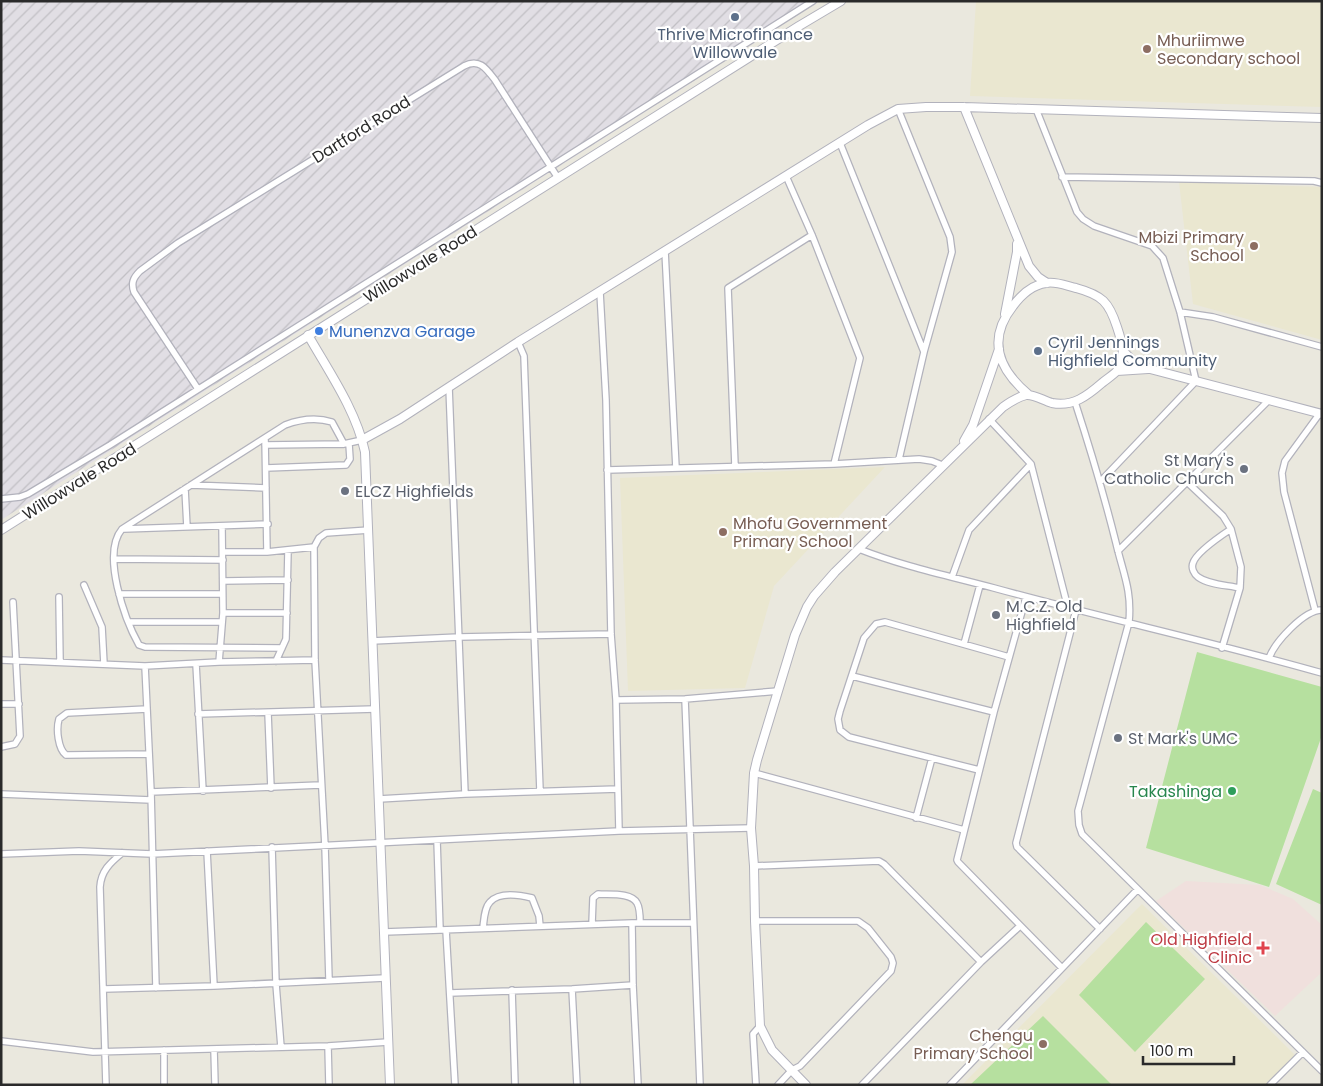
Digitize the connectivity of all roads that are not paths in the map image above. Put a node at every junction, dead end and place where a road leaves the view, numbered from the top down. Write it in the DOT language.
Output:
graph roads {
  1 [pos="813,1"];
  2 [pos="841,1"];
  3 [pos="964,107"];
  4 [pos="898,109"];
  5 [pos="1036,109"];
  6 [pos="1322,118"];
  7 [pos="840,143"];
  8 [pos="550,167"];
  9 [pos="786,176"];
  10 [pos="1062,177"];
  11 [pos="558,178"];
  12 [pos="1322,182"];
  13 [pos="812,235"];
  14 [pos="1017,239"];
  15 [pos="665,251"];
  16 [pos="1047,283"];
  17 [pos="600,292"];
  18 [pos="1180,312"];
  19 [pos="1005,316"];
  20 [pos="308,335"];
  21 [pos="518,342"];
  22 [pos="1322,347"];
  23 [pos="999,349"];
  24 [pos="924,352"];
  25 [pos="1124,352"];
  26 [pos="1150,369"];
  27 [pos="1117,371"];
  28 [pos="1196,381"];
  29 [pos="450,387"];
  30 [pos="198,389"];
  31 [pos="1028,394"];
  32 [pos="1269,400"];
  33 [pos="1075,402"];
  34 [pos="1321,414"];
  35 [pos="989,420"];
  36 [pos="362,440"];
  37 [pos="265,442"];
  38 [pos="347,444"];
  39 [pos="962,445"];
  40 [pos="900,459"];
  41 [pos="834,464"];
  42 [pos="1031,464"];
  43 [pos="942,465"];
  44 [pos="735,466"];
  45 [pos="266,468"];
  46 [pos="676,468"];
  47 [pos="606,470"];
  48 [pos="1100,482"];
  49 [pos="1187,482"];
  50 [pos="188,487"];
  51 [pos="266,488"];
  52 [pos="1,499"];
  53 [pos="268,524"];
  54 [pos="222,526"];
  55 [pos="187,527"];
  56 [pos="122,529"];
  57 [pos="1231,529"];
  58 [pos="1,530"];
  59 [pos="369,530"];
  60 [pos="314,546"];
  61 [pos="859,549"];
  62 [pos="288,551"];
  63 [pos="1118,551"];
  64 [pos="223,552"];
  65 [pos="267,552"];
  66 [pos="114,559"];
  67 [pos="223,560"];
  68 [pos="952,577"];
  69 [pos="288,580"];
  70 [pos="223,581"];
  71 [pos="84,585"];
  72 [pos="980,585"];
  73 [pos="1240,588"];
  74 [pos="119,594"];
  75 [pos="222,594"];
  76 [pos="58,597"];
  77 [pos="1026,597"];
  78 [pos="13,602"];
  79 [pos="1068,608"];
  80 [pos="1076,610"];
  81 [pos="1318,610"];
  82 [pos="223,613"];
  83 [pos="287,613"];
  84 [pos="129,622"];
  85 [pos="222,622"];
  86 [pos="1128,622"];
  87 [pos="611,634"];
  88 [pos="535,636"];
  89 [pos="459,637"];
  90 [pos="372,641"];
  91 [pos="964,644"];
  92 [pos="220,648"];
  93 [pos="282,648"];
  94 [pos="1222,648"];
  95 [pos="1010,656"];
  96 [pos="1269,658"];
  97 [pos="1,660"];
  98 [pos="17,660"];
  99 [pos="276,660"];
  100 [pos="315,660"];
  101 [pos="60,662"];
  102 [pos="219,662"];
  103 [pos="104,664"];
  104 [pos="196,664"];
  105 [pos="145,666"];
  106 [pos="1322,673"];
  107 [pos="852,676"];
  108 [pos="778,691"];
  109 [pos="685,699"];
  110 [pos="616,700"];
  111 [pos="1,704"];
  112 [pos="19,704"];
  113 [pos="147,709"];
  114 [pos="375,709"];
  115 [pos="318,712"];
  116 [pos="994,712"];
  117 [pos="268,713"];
  118 [pos="198,714"];
  119 [pos="1,747"];
  120 [pos="149,754"];
  121 [pos="932,758"];
  122 [pos="979,770"];
  123 [pos="754,773"];
  124 [pos="320,785"];
  125 [pos="271,788"];
  126 [pos="618,789"];
  127 [pos="203,791"];
  128 [pos="540,791"];
  129 [pos="151,792"];
  130 [pos="1,794"];
  131 [pos="465,794"];
  132 [pos="379,799"];
  133 [pos="151,800"];
  134 [pos="916,818"];
  135 [pos="751,828"];
  136 [pos="691,830"];
  137 [pos="964,830"];
  138 [pos="619,831"];
  139 [pos="436,840"];
  140 [pos="380,842"];
  141 [pos="324,846"];
  142 [pos="272,847"];
  143 [pos="207,851"];
  144 [pos="122,853"];
  145 [pos="1,854"];
  146 [pos="152,854"];
  147 [pos="754,866"];
  148 [pos="1137,890"];
  149 [pos="755,921"];
  150 [pos="632,923"];
  151 [pos="640,923"];
  152 [pos="692,923"];
  153 [pos="592,924"];
  154 [pos="540,926"];
  155 [pos="1020,926"];
  156 [pos="482,928"];
  157 [pos="1100,929"];
  158 [pos="443,930"];
  159 [pos="384,932"];
  160 [pos="981,962"];
  161 [pos="1062,968"];
  162 [pos="385,978"];
  163 [pos="329,980"];
  164 [pos="276,984"];
  165 [pos="633,985"];
  166 [pos="214,986"];
  167 [pos="156,988"];
  168 [pos="104,989"];
  169 [pos="572,989"];
  170 [pos="512,990"];
  171 [pos="450,993"];
  172 [pos="760,1026"];
  173 [pos="1,1041"];
  174 [pos="388,1042"];
  175 [pos="328,1046"];
  176 [pos="280,1047"];
  177 [pos="214,1048"];
  178 [pos="164,1050"];
  179 [pos="105,1052"];
  180 [pos="1303,1052"];
  181 [pos="792,1070"];
  182 [pos="1322,1071"];
  183 [pos="106,1085"];
  184 [pos="164,1085"];
  185 [pos="215,1085"];
  186 [pos="329,1085"];
  187 [pos="390,1085"];
  188 [pos="455,1085"];
  189 [pos="515,1085"];
  190 [pos="577,1085"];
  191 [pos="638,1085"];
  192 [pos="700,1085"];
  193 [pos="756,1085"];
  194 [pos="778,1085"];
  195 [pos="806,1085"];
  196 [pos="862,1085"];
  197 [pos="950,1085"];
  198 [pos="1270,1085"];
  1 -- 8 [label="street"];
  2 -- 11 [label="street, Willowvale Road"];
  3 -- 4 [label="street"];
  3 -- 5 [label="street"];
  3 -- 14 [label="street"];
  4 -- 7 [label="street"];
  4 -- 24 [label="street"];
  5 -- 6 [label="street"];
  5 -- 10 [label="street"];
  7 -- 9 [label="street"];
  7 -- 24 [label="street"];
  8 -- 11 [label="street, Dartford Road"];
  8 -- 30 [label="street"];
  8 -- 30 [label="street, Dartford Road"];
  9 -- 13 [label="street"];
  9 -- 15 [label="street"];
  10 -- 12 [label="street"];
  10 -- 18 [label="street"];
  11 -- 20 [label="street, Willowvale Road"];
  13 -- 41 [label="street"];
  13 -- 44 [label="street"];
  14 -- 16 [label="street"];
  14 -- 19 [label="street"];
  15 -- 17 [label="street"];
  15 -- 46 [label="street"];
  16 -- 19 [label="street"];
  16 -- 25 [label="street"];
  17 -- 21 [label="street"];
  17 -- 47 [label="street"];
  18 -- 22 [label="street"];
  18 -- 28 [label="street"];
  19 -- 23 [label="street"];
  20 -- 36 [label="street"];
  20 -- 58 [label="street, Willowvale Road"];
  21 -- 29 [label="street"];
  21 -- 88 [label="street"];
  23 -- 31 [label="street"];
  23 -- 39 [label="street"];
  24 -- 40 [label="street"];
  25 -- 26 [label="street"];
  25 -- 27 [label="street"];
  26 -- 27 [label="street"];
  26 -- 28 [label="street"];
  27 -- 33 [label="street"];
  28 -- 32 [label="street"];
  28 -- 48 [label="street"];
  29 -- 36 [label="street"];
  29 -- 89 [label="street"];
  30 -- 52 [label="street"];
  31 -- 33 [label="street"];
  31 -- 35 [label="street"];
  32 -- 34 [label="street"];
  32 -- 49 [label="street"];
  33 -- 48 [label="street"];
  34 -- 81 [label="street"];
  35 -- 39 [label="street"];
  35 -- 42 [label="street"];
  36 -- 38 [label="street"];
  36 -- 59 [label="street"];
  37 -- 38 [label="street"];
  37 -- 38 [label="street"];
  37 -- 45 [label="street"];
  37 -- 50 [label="street"];
  38 -- 45 [label="street"];
  39 -- 43 [label="street"];
  40 -- 41 [label="street"];
  40 -- 43 [label="street"];
  41 -- 44 [label="street"];
  42 -- 68 [label="street"];
  42 -- 79 [label="street"];
  43 -- 61 [label="street"];
  44 -- 46 [label="street"];
  45 -- 51 [label="street"];
  46 -- 47 [label="street"];
  47 -- 87 [label="street"];
  48 -- 63 [label="street"];
  49 -- 57 [label="street"];
  49 -- 63 [label="street"];
  50 -- 51 [label="street"];
  50 -- 55 [label="street"];
  50 -- 56 [label="street"];
  51 -- 53 [label="street"];
  53 -- 54 [label="street"];
  53 -- 65 [label="street"];
  54 -- 55 [label="street"];
  54 -- 64 [label="street"];
  55 -- 56 [label="street"];
  56 -- 66 [label="street"];
  57 -- 73 [label="street"];
  57 -- 73 [label="street"];
  59 -- 60 [label="street"];
  59 -- 90 [label="street"];
  60 -- 62 [label="street"];
  60 -- 100 [label="street"];
  61 -- 68 [label="street"];
  61 -- 108 [label="street"];
  62 -- 65 [label="street"];
  62 -- 69 [label="street"];
  63 -- 86 [label="street"];
  64 -- 65 [label="street"];
  64 -- 67 [label="street"];
  66 -- 67 [label="street"];
  66 -- 74 [label="street"];
  67 -- 70 [label="street"];
  68 -- 72 [label="street"];
  69 -- 70 [label="street"];
  69 -- 83 [label="street"];
  70 -- 75 [label="street"];
  71 -- 103 [label="street"];
  72 -- 77 [label="street"];
  72 -- 91 [label="street"];
  73 -- 94 [label="street"];
  74 -- 75 [label="street"];
  74 -- 84 [label="street"];
  75 -- 82 [label="street"];
  76 -- 101 [label="street"];
  77 -- 79 [label="street"];
  77 -- 95 [label="street"];
  78 -- 98 [label="street"];
  79 -- 80 [label="street"];
  80 -- 86 [label="street"];
  80 -- 157 [label="street"];
  81 -- 96 [label="street"];
  82 -- 83 [label="street"];
  82 -- 85 [label="street"];
  83 -- 93 [label="street"];
  84 -- 85 [label="street"];
  84 -- 92 [label="street"];
  85 -- 92 [label="street"];
  86 -- 94 [label="street"];
  86 -- 148 [label="street"];
  87 -- 88 [label="street"];
  87 -- 110 [label="street"];
  88 -- 89 [label="street"];
  88 -- 128 [label="street"];
  89 -- 90 [label="street"];
  89 -- 131 [label="street"];
  90 -- 114 [label="street"];
  91 -- 95 [label="street"];
  91 -- 107 [label="street"];
  92 -- 93 [label="street"];
  92 -- 102 [label="street"];
  93 -- 99 [label="street"];
  94 -- 96 [label="street"];
  95 -- 116 [label="street"];
  96 -- 106 [label="street"];
  97 -- 98 [label="street"];
  98 -- 101 [label="street"];
  98 -- 112 [label="street"];
  99 -- 100 [label="street"];
  99 -- 102 [label="street"];
  100 -- 115 [label="street"];
  101 -- 103 [label="street"];
  102 -- 104 [label="street"];
  103 -- 105 [label="street"];
  104 -- 105 [label="street"];
  104 -- 118 [label="street"];
  105 -- 113 [label="street"];
  107 -- 116 [label="street"];
  107 -- 121 [label="street"];
  108 -- 109 [label="street"];
  108 -- 123 [label="street"];
  109 -- 110 [label="street"];
  109 -- 136 [label="street"];
  110 -- 126 [label="street"];
  111 -- 112 [label="street"];
  112 -- 119 [label="street"];
  113 -- 120 [label="street"];
  113 -- 120 [label="street"];
  114 -- 115 [label="street"];
  114 -- 132 [label="street"];
  115 -- 117 [label="street"];
  115 -- 124 [label="street"];
  116 -- 122 [label="street"];
  117 -- 118 [label="street"];
  117 -- 125 [label="street"];
  118 -- 127 [label="street"];
  120 -- 129 [label="street"];
  121 -- 122 [label="street"];
  121 -- 134 [label="street"];
  122 -- 137 [label="street"];
  123 -- 134 [label="street"];
  123 -- 135 [label="street"];
  124 -- 125 [label="street"];
  124 -- 141 [label="street"];
  125 -- 127 [label="street"];
  126 -- 128 [label="street"];
  126 -- 138 [label="street"];
  127 -- 129 [label="street"];
  128 -- 131 [label="street"];
  129 -- 133 [label="street"];
  130 -- 133 [label="street"];
  131 -- 132 [label="street"];
  132 -- 140 [label="street"];
  133 -- 146 [label="street"];
  134 -- 137 [label="street"];
  135 -- 136 [label="street"];
  135 -- 147 [label="street"];
  136 -- 138 [label="street"];
  136 -- 152 [label="street"];
  137 -- 155 [label="street"];
  138 -- 139 [label="street"];
  139 -- 140 [label="street"];
  139 -- 158 [label="street"];
  140 -- 141 [label="street"];
  140 -- 159 [label="street"];
  141 -- 142 [label="street"];
  141 -- 163 [label="street"];
  142 -- 143 [label="street"];
  142 -- 164 [label="street"];
  143 -- 146 [label="street"];
  143 -- 166 [label="street"];
  144 -- 145 [label="street"];
  144 -- 146 [label="street"];
  144 -- 168 [label="street"];
  146 -- 167 [label="street"];
  147 -- 149 [label="street"];
  147 -- 160 [label="street"];
  148 -- 157 [label="street"];
  148 -- 180 [label="street"];
  149 -- 172 [label="street"];
  149 -- 181 [label="street"];
  150 -- 151 [label="street"];
  150 -- 153 [label="street"];
  150 -- 165 [label="street"];
  151 -- 152 [label="street"];
  151 -- 153 [label="street"];
  152 -- 192 [label="street"];
  153 -- 154 [label="street"];
  154 -- 156 [label="street"];
  154 -- 156 [label="street"];
  155 -- 160 [label="street"];
  155 -- 161 [label="street"];
  156 -- 158 [label="street"];
  157 -- 161 [label="street"];
  158 -- 159 [label="street"];
  158 -- 171 [label="street"];
  159 -- 162 [label="street"];
  160 -- 196 [label="street"];
  161 -- 197 [label="street"];
  162 -- 163 [label="street"];
  162 -- 174 [label="street"];
  163 -- 164 [label="street"];
  164 -- 166 [label="street"];
  164 -- 176 [label="street"];
  165 -- 169 [label="street"];
  165 -- 191 [label="street"];
  166 -- 167 [label="street"];
  167 -- 168 [label="street"];
  168 -- 179 [label="street"];
  169 -- 170 [label="street"];
  169 -- 190 [label="street"];
  170 -- 171 [label="street"];
  170 -- 189 [label="street"];
  171 -- 188 [label="street"];
  172 -- 181 [label="street"];
  172 -- 193 [label="street"];
  173 -- 179 [label="street"];
  174 -- 175 [label="street"];
  174 -- 187 [label="street"];
  175 -- 176 [label="street"];
  175 -- 186 [label="street"];
  176 -- 177 [label="street"];
  177 -- 178 [label="street"];
  177 -- 185 [label="street"];
  178 -- 179 [label="street"];
  178 -- 184 [label="street"];
  179 -- 183 [label="street"];
  180 -- 182 [label="street"];
  180 -- 198 [label="street"];
  181 -- 194 [label="street"];
  181 -- 195 [label="street"];
}
